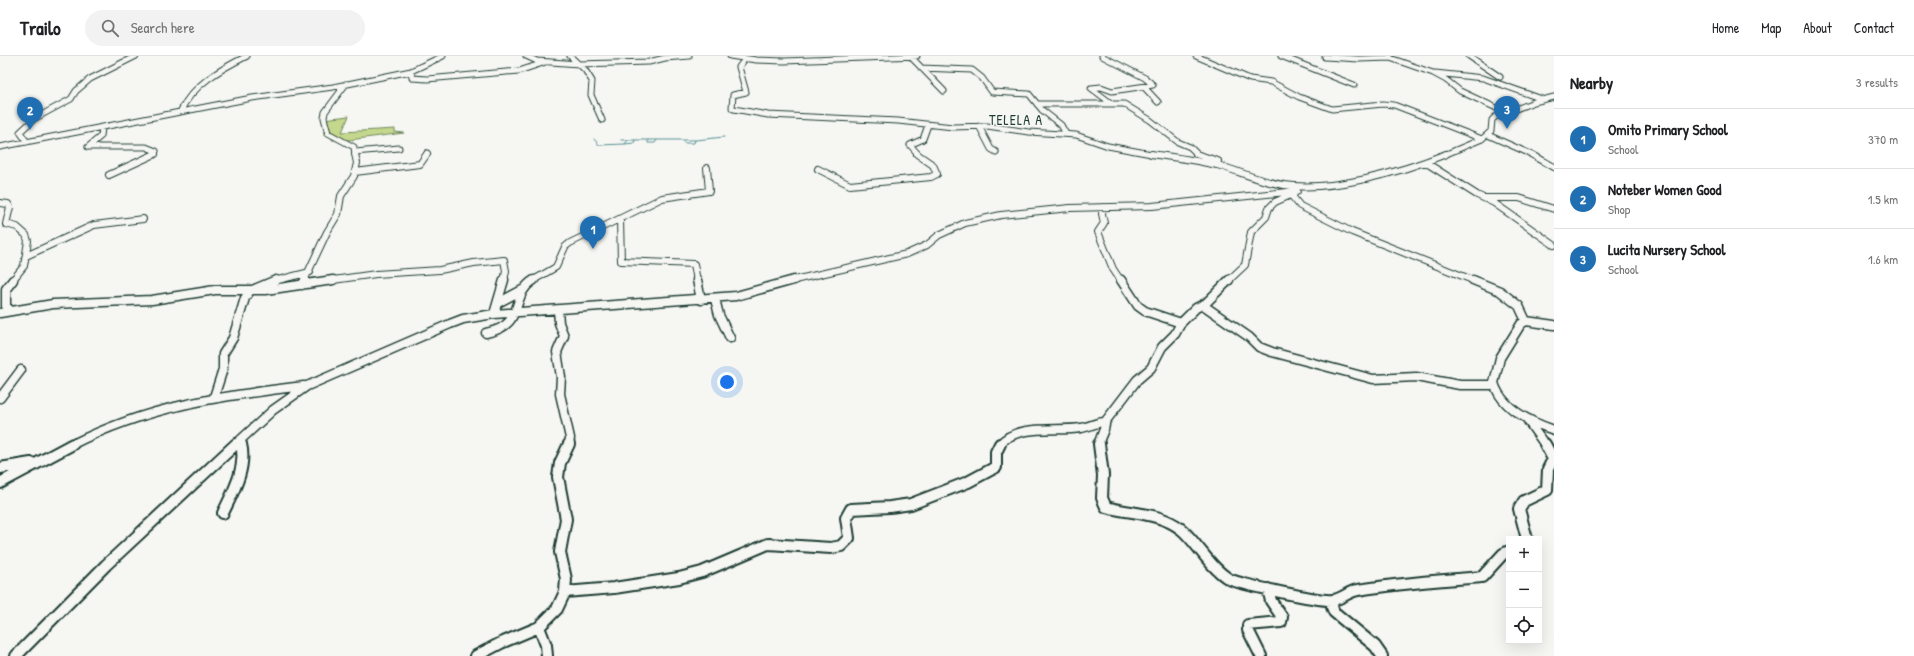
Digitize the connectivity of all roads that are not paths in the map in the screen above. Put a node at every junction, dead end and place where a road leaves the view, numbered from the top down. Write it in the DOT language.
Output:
graph roads {
  1 [pos="136,56"];
  2 [pos="247,56"];
  3 [pos="443,56"];
  4 [pos="526,56"];
  5 [pos="570,56"];
  6 [pos="689,56"];
  7 [pos="730,56"];
  8 [pos="917,56"];
  9 [pos="1102,56"];
  10 [pos="1192,56"];
  11 [pos="1196,56"];
  12 [pos="1281,56"];
  13 [pos="1470,56"];
  14 [pos="911,57"];
  15 [pos="1325,57"];
  16 [pos="1390,57"];
  17 [pos="745,59"];
  18 [pos="544,62"];
  19 [pos="579,64"];
  20 [pos="921,68"];
  21 [pos="411,71"];
  22 [pos="1433,73"];
  23 [pos="1500,77"];
  24 [pos="346,84"];
  25 [pos="1354,85"];
  26 [pos="1144,87"];
  27 [pos="944,91"];
  28 [pos="1554,97"];
  29 [pos="1543,99"];
  30 [pos="1158,102"];
  31 [pos="1554,102"];
  32 [pos="1111,103"];
  33 [pos="1037,104"];
  34 [pos="180,112"];
  35 [pos="1505,112"];
  36 [pos="602,120"];
  37 [pos="928,125"];
  38 [pos="979,126"];
  39 [pos="102,128"];
  40 [pos="1066,134"];
  41 [pos="1488,135"];
  42 [pos="1482,139"];
  43 [pos="27,142"];
  44 [pos="0,147"];
  45 [pos="399,148"];
  46 [pos="355,152"];
  47 [pos="996,152"];
  48 [pos="427,153"];
  49 [pos="1424,162"];
  50 [pos="1222,167"];
  51 [pos="707,168"];
  52 [pos="1554,168"];
  53 [pos="818,169"];
  54 [pos="355,172"];
  55 [pos="109,175"];
  56 [pos="1298,191"];
  57 [pos="1483,198"];
  58 [pos="0,203"];
  59 [pos="1103,207"];
  60 [pos="1554,209"];
  61 [pos="620,219"];
  62 [pos="143,220"];
  63 [pos="1554,245"];
  64 [pos="26,256"];
  65 [pos="310,272"];
  66 [pos="302,285"];
  67 [pos="522,290"];
  68 [pos="250,291"];
  69 [pos="715,299"];
  70 [pos="702,300"];
  71 [pos="498,303"];
  72 [pos="1203,305"];
  73 [pos="10,310"];
  74 [pos="558,310"];
  75 [pos="516,312"];
  76 [pos="0,313"];
  77 [pos="494,314"];
  78 [pos="1526,321"];
  79 [pos="1181,323"];
  80 [pos="1554,325"];
  81 [pos="486,333"];
  82 [pos="730,338"];
  83 [pos="21,370"];
  84 [pos="307,386"];
  85 [pos="1494,386"];
  86 [pos="214,397"];
  87 [pos="0,398"];
  88 [pos="1528,421"];
  89 [pos="1105,422"];
  90 [pos="1554,430"];
  91 [pos="240,442"];
  92 [pos="36,463"];
  93 [pos="0,468"];
  94 [pos="0,483"];
  95 [pos="223,513"];
  96 [pos="1526,536"];
  97 [pos="1506,552"];
  98 [pos="1268,589"];
  99 [pos="565,592"];
  100 [pos="1333,600"];
  101 [pos="539,627"];
  102 [pos="16,656"];
  103 [pos="476,656"];
  104 [pos="547,656"];
  105 [pos="1260,656"];
  106 [pos="1382,656"];
  1 -- 43 [label="street"];
  2 -- 34 [label="street"];
  3 -- 21 [label="street"];
  4 -- 18 [label="street"];
  5 -- 19 [label="street"];
  6 -- 19 [label="street"];
  7 -- 17 [label="street"];
  8 -- 14 [label="street"];
  9 -- 26 [label="street"];
  10 -- 11 [label="street"];
  11 -- 42 [label="street"];
  12 -- 25 [label="street"];
  13 -- 23 [label="street"];
  14 -- 17 [label="street"];
  14 -- 20 [label="street"];
  15 -- 16 [label="street"];
  16 -- 22 [label="street"];
  17 -- 37 [label="street"];
  18 -- 19 [label="street"];
  18 -- 21 [label="street"];
  19 -- 36 [label="street"];
  20 -- 27 [label="street"];
  20 -- 33 [label="street"];
  21 -- 24 [label="street"];
  22 -- 29 [label="street"];
  22 -- 35 [label="street"];
  24 -- 34 [label="street"];
  24 -- 46 [label="street"];
  26 -- 30 [label="street"];
  26 -- 32 [label="street"];
  28 -- 29 [label="street"];
  29 -- 31 [label="street"];
  29 -- 35 [label="street"];
  32 -- 33 [label="street"];
  32 -- 50 [label="street"];
  33 -- 40 [label="street"];
  34 -- 39 [label="street"];
  35 -- 41 [label="street"];
  37 -- 38 [label="street"];
  37 -- 53 [label="street"];
  38 -- 40 [label="street"];
  38 -- 47 [label="street"];
  39 -- 43 [label="street"];
  39 -- 55 [label="street"];
  40 -- 50 [label="street"];
  41 -- 42 [label="street"];
  41 -- 52 [label="street"];
  42 -- 49 [label="street"];
  43 -- 44 [label="street"];
  45 -- 46 [label="street"];
  46 -- 54 [label="street"];
  48 -- 54 [label="street"];
  49 -- 56 [label="street"];
  49 -- 57 [label="street"];
  50 -- 56 [label="street"];
  51 -- 61 [label="street"];
  54 -- 65 [label="street"];
  56 -- 59 [label="street"];
  56 -- 72 [label="street"];
  56 -- 78 [label="street"];
  57 -- 60 [label="street"];
  57 -- 63 [label="street"];
  58 -- 64 [label="street"];
  59 -- 69 [label="street"];
  59 -- 79 [label="street"];
  61 -- 67 [label="street"];
  61 -- 70 [label="street"];
  62 -- 64 [label="street"];
  64 -- 73 [label="street"];
  65 -- 66 [label="street"];
  65 -- 68 [label="street"];
  66 -- 68 [label="street"];
  66 -- 71 [label="street"];
  67 -- 71 [label="street"];
  67 -- 75 [label="street"];
  68 -- 73 [label="street"];
  68 -- 86 [label="street"];
  69 -- 70 [label="street"];
  69 -- 82 [label="street"];
  70 -- 74 [label="street"];
  71 -- 77 [label="street"];
  72 -- 79 [label="street"];
  72 -- 85 [label="street"];
  73 -- 76 [label="street"];
  74 -- 75 [label="street"];
  74 -- 99 [label="street"];
  75 -- 77 [label="street"];
  75 -- 81 [label="street"];
  77 -- 84 [label="street"];
  78 -- 80 [label="street"];
  78 -- 85 [label="street"];
  79 -- 89 [label="street"];
  83 -- 87 [label="street"];
  84 -- 86 [label="street"];
  84 -- 91 [label="street"];
  85 -- 88 [label="street"];
  86 -- 92 [label="street"];
  88 -- 90 [label="street"];
  88 -- 96 [label="street"];
  89 -- 98 [label="street"];
  89 -- 99 [label="street"];
  91 -- 95 [label="street"];
  91 -- 102 [label="street"];
  92 -- 93 [label="street"];
  92 -- 94 [label="street"];
  97 -- 100 [label="street"];
  98 -- 100 [label="street"];
  98 -- 105 [label="street"];
  99 -- 101 [label="street"];
  100 -- 106 [label="street"];
  101 -- 103 [label="street"];
  101 -- 104 [label="street"];
}
